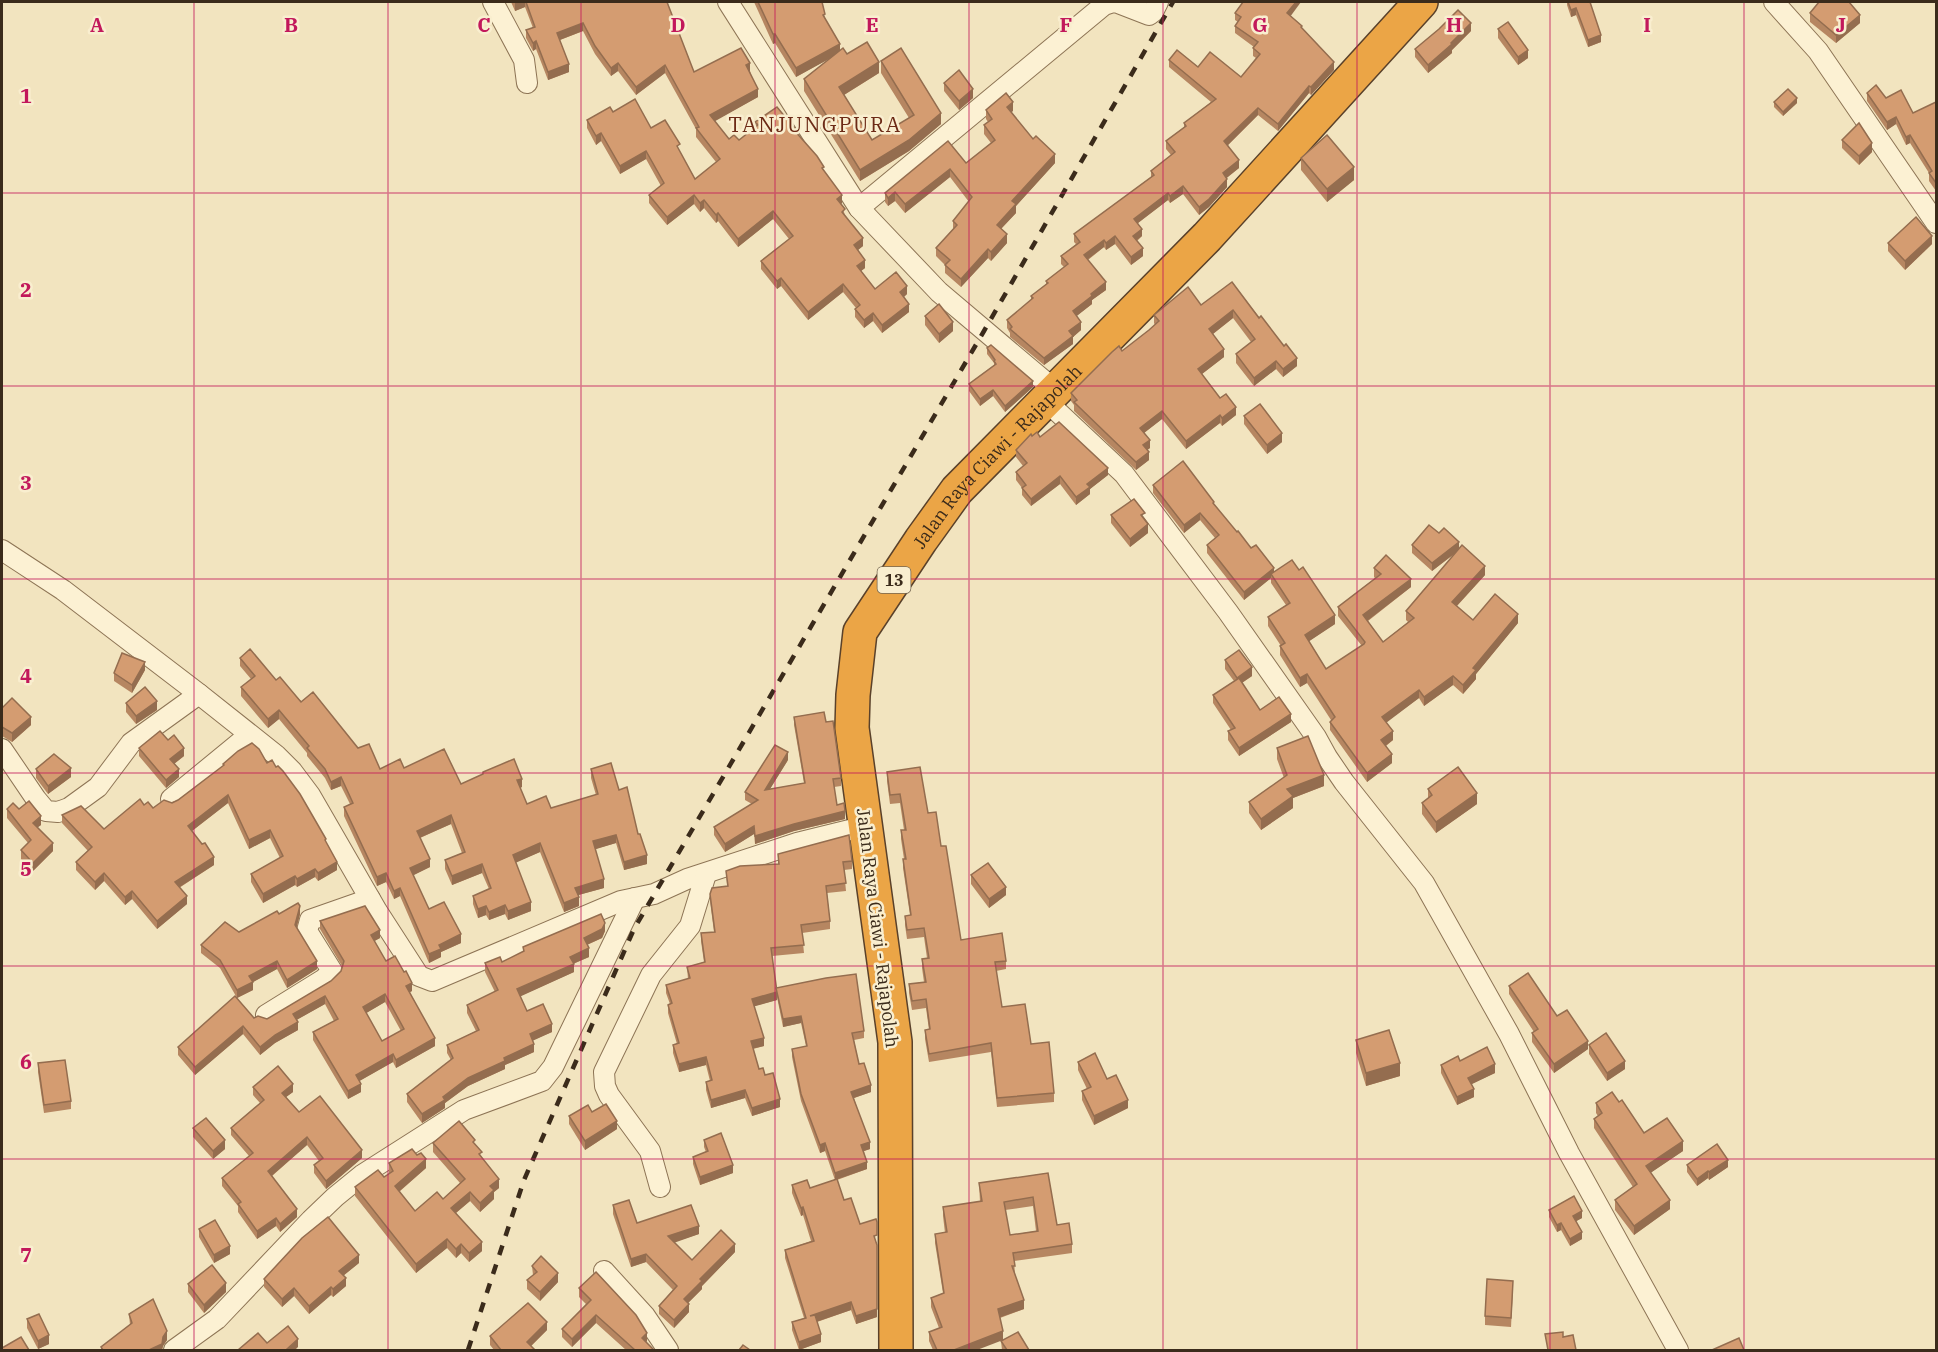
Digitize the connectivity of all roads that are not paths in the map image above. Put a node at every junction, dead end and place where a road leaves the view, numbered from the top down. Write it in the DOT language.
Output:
graph roads {
  1 [pos="493,2"];
  2 [pos="728,2"];
  3 [pos="1158,2"];
  4 [pos="1421,2"];
  5 [pos="1774,2"];
  6 [pos="527,83"];
  7 [pos="859,208"];
  8 [pos="1936,223"];
  9 [pos="1050,395"];
  10 [pos="2,550"];
  11 [pos="199,694"];
  12 [pos="249,735"];
  13 [pos="2,749"];
  14 [pos="171,799"];
  15 [pos="866,826"];
  16 [pos="706,874"];
  17 [pos="635,898"];
  18 [pos="370,899"];
  19 [pos="266,1015"];
  20 [pos="660,1188"];
  21 [pos="604,1270"];
  22 [pos="174,1350"];
  23 [pos="668,1350"];
  24 [pos="896,1350"];
  25 [pos="1678,1350"];
  1 -- 6 [label="street"];
  2 -- 7 [label="street"];
  3 -- 7 [label="street"];
  4 -- 9 [label="highway, Jalan Raya Ciawi - Rajapolah / 13"];
  5 -- 8 [label="street"];
  7 -- 9 [label="street"];
  9 -- 15 [label="highway, Jalan Raya Ciawi - Rajapolah / 13"];
  9 -- 25 [label="street"];
  10 -- 11 [label="street"];
  11 -- 12 [label="street"];
  11 -- 13 [label="street"];
  12 -- 14 [label="street"];
  12 -- 18 [label="street"];
  15 -- 16 [label="street"];
  15 -- 24 [label="highway, Jalan Raya Ciawi - Rajapolah / 13"];
  16 -- 17 [label="street"];
  16 -- 20 [label="street"];
  17 -- 18 [label="street"];
  17 -- 22 [label="street"];
  18 -- 19 [label="street"];
  21 -- 23 [label="street"];
}
